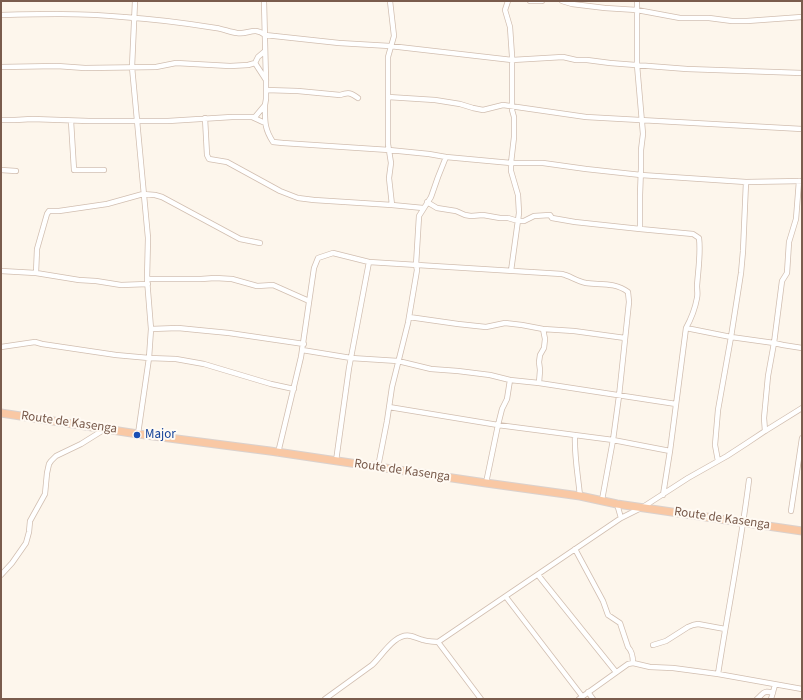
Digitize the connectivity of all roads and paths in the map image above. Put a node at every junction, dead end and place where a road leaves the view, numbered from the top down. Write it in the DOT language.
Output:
graph roads {
  1 [pos="135,1"];
  2 [pos="264,1"];
  3 [pos="390,1"];
  4 [pos="508,1"];
  5 [pos="530,1"];
  6 [pos="542,1"];
  7 [pos="562,1"];
  8 [pos="637,1"];
  9 [pos="637,10"];
  10 [pos="1,15"];
  11 [pos="802,17"];
  12 [pos="134,18"];
  13 [pos="266,35"];
  14 [pos="390,46"];
  15 [pos="265,51"];
  16 [pos="512,60"];
  17 [pos="255,63"];
  18 [pos="637,65"];
  19 [pos="1,67"];
  20 [pos="132,67"];
  21 [pos="802,73"];
  22 [pos="266,81"];
  23 [pos="266,90"];
  24 [pos="388,97"];
  25 [pos="358,98"];
  26 [pos="265,105"];
  27 [pos="512,107"];
  28 [pos="250,117"];
  29 [pos="205,118"];
  30 [pos="1,120"];
  31 [pos="71,121"];
  32 [pos="136,121"];
  33 [pos="641,121"];
  34 [pos="265,123"];
  35 [pos="802,129"];
  36 [pos="389,150"];
  37 [pos="446,157"];
  38 [pos="511,163"];
  39 [pos="1,170"];
  40 [pos="104,170"];
  41 [pos="16,171"];
  42 [pos="641,175"];
  43 [pos="800,181"];
  44 [pos="746,182"];
  45 [pos="143,194"];
  46 [pos="427,202"];
  47 [pos="392,205"];
  48 [pos="423,208"];
  49 [pos="518,221"];
  50 [pos="640,229"];
  51 [pos="260,243"];
  52 [pos="369,262"];
  53 [pos="416,265"];
  54 [pos="1,271"];
  55 [pos="510,271"];
  56 [pos="36,274"];
  57 [pos="147,282"];
  58 [pos="309,301"];
  59 [pos="409,317"];
  60 [pos="686,328"];
  61 [pos="151,329"];
  62 [pos="543,329"];
  63 [pos="625,338"];
  64 [pos="731,338"];
  65 [pos="774,343"];
  66 [pos="304,344"];
  67 [pos="1,347"];
  68 [pos="802,348"];
  69 [pos="302,350"];
  70 [pos="149,358"];
  71 [pos="351,358"];
  72 [pos="398,361"];
  73 [pos="510,380"];
  74 [pos="540,383"];
  75 [pos="294,389"];
  76 [pos="619,396"];
  77 [pos="676,404"];
  78 [pos="389,407"];
  79 [pos="802,408"];
  80 [pos="1,413"];
  81 [pos="498,425"];
  82 [pos="106,428"];
  83 [pos="765,431"];
  84 [pos="138,434"];
  85 [pos="576,435"];
  86 [pos="802,438"];
  87 [pos="613,440"];
  88 [pos="670,451"];
  89 [pos="278,452"];
  90 [pos="336,461"];
  91 [pos="718,461"];
  92 [pos="378,467"];
  93 [pos="749,480"];
  94 [pos="486,483"];
  95 [pos="663,495"];
  96 [pos="580,496"];
  97 [pos="602,500"];
  98 [pos="617,504"];
  99 [pos="643,507"];
  100 [pos="791,511"];
  101 [pos="621,518"];
  102 [pos="744,522"];
  103 [pos="802,531"];
  104 [pos="575,549"];
  105 [pos="1,575"];
  106 [pos="538,575"];
  107 [pos="506,597"];
  108 [pos="725,629"];
  109 [pos="438,642"];
  110 [pos="653,645"];
  111 [pos="632,663"];
  112 [pos="616,672"];
  113 [pos="718,674"];
  114 [pos="775,685"];
  115 [pos="802,689"];
  116 [pos="588,692"];
  117 [pos="773,693"];
  118 [pos="581,698"];
  119 [pos="325,699"];
  120 [pos="481,699"];
  121 [pos="593,699"];
  122 [pos="758,699"];
  123 [pos="772,699"];
  1 -- 12 [label="street"];
  2 -- 13 [label="street"];
  3 -- 14 [label="street"];
  4 -- 16 [label="street"];
  5 -- 6 [label="street"];
  7 -- 9 [label="street"];
  8 -- 9 [label="street"];
  9 -- 11 [label="street"];
  9 -- 18 [label="street"];
  10 -- 12 [label="street"];
  12 -- 13 [label="street"];
  12 -- 20 [label="street"];
  13 -- 14 [label="street"];
  13 -- 15 [label="street"];
  14 -- 16 [label="street"];
  14 -- 24 [label="street"];
  15 -- 17 [label="street"];
  15 -- 22 [label="street"];
  16 -- 18 [label="street"];
  16 -- 27 [label="street"];
  17 -- 20 [label="street"];
  17 -- 22 [label="street"];
  18 -- 21 [label="street"];
  18 -- 33 [label="street"];
  19 -- 20 [label="street"];
  20 -- 32 [label="street"];
  22 -- 23 [label="street"];
  23 -- 25 [label="street"];
  23 -- 26 [label="street"];
  24 -- 27 [label="street"];
  24 -- 36 [label="street"];
  26 -- 28 [label="street"];
  26 -- 34 [label="street"];
  27 -- 33 [label="street"];
  27 -- 38 [label="street"];
  28 -- 29 [label="street"];
  28 -- 34 [label="street"];
  29 -- 32 [label="street"];
  29 -- 47 [label="street"];
  30 -- 31 [label="street"];
  31 -- 32 [label="street"];
  31 -- 40 [label="street"];
  32 -- 45 [label="street"];
  33 -- 35 [label="street"];
  33 -- 42 [label="street"];
  34 -- 36 [label="street"];
  36 -- 37 [label="street"];
  36 -- 47 [label="street"];
  37 -- 38 [label="street"];
  37 -- 46 [label="street"];
  38 -- 42 [label="street"];
  38 -- 49 [label="street"];
  39 -- 41 [label="street"];
  42 -- 44 [label="street"];
  42 -- 50 [label="street"];
  43 -- 44 [label="street"];
  43 -- 65 [label="street"];
  44 -- 64 [label="street"];
  45 -- 51 [label="street"];
  45 -- 56 [label="street"];
  45 -- 57 [label="street"];
  46 -- 48 [label="street"];
  46 -- 49 [label="street"];
  47 -- 48 [label="street"];
  48 -- 53 [label="street"];
  49 -- 50 [label="street"];
  49 -- 55 [label="street"];
  50 -- 60 [label="street"];
  52 -- 53 [label="street"];
  52 -- 58 [label="street"];
  52 -- 71 [label="street"];
  53 -- 55 [label="street"];
  53 -- 59 [label="street"];
  54 -- 56 [label="street"];
  55 -- 63 [label="street"];
  56 -- 57 [label="street"];
  57 -- 58 [label="street"];
  57 -- 61 [label="street"];
  58 -- 66 [label="street"];
  59 -- 62 [label="street"];
  59 -- 72 [label="street"];
  60 -- 64 [label="street"];
  60 -- 77 [label="street"];
  61 -- 66 [label="street"];
  61 -- 70 [label="street"];
  62 -- 63 [label="street"];
  62 -- 74 [label="street"];
  63 -- 76 [label="street"];
  64 -- 65 [label="street"];
  64 -- 91 [label="street"];
  65 -- 68 [label="street"];
  65 -- 83 [label="street"];
  66 -- 69 [label="street"];
  67 -- 70 [label="street"];
  69 -- 71 [label="street"];
  69 -- 75 [label="street"];
  70 -- 75 [label="street"];
  70 -- 84 [label="street"];
  71 -- 72 [label="street"];
  71 -- 90 [label="street"];
  72 -- 73 [label="street"];
  72 -- 78 [label="street"];
  73 -- 74 [label="street"];
  73 -- 81 [label="street"];
  74 -- 76 [label="street"];
  75 -- 89 [label="street"];
  76 -- 77 [label="street"];
  76 -- 87 [label="street"];
  77 -- 88 [label="street"];
  78 -- 81 [label="street"];
  78 -- 92 [label="street"];
  79 -- 83 [label="street"];
  80 -- 82 [label="highway, Route de Kasenga"];
  81 -- 85 [label="street"];
  81 -- 94 [label="street"];
  82 -- 84 [label="highway, Route de Kasenga"];
  82 -- 105 [label="street"];
  83 -- 91 [label="street"];
  84 -- 89 [label="highway, Route de Kasenga"];
  85 -- 87 [label="street"];
  85 -- 96 [label="street"];
  86 -- 100 [label="street"];
  87 -- 88 [label="street"];
  87 -- 97 [label="street"];
  88 -- 95 [label="street"];
  89 -- 90 [label="highway, Route de Kasenga"];
  90 -- 92 [label="highway, Route de Kasenga"];
  91 -- 95 [label="street"];
  92 -- 94 [label="highway, Route de Kasenga"];
  93 -- 102 [label="street"];
  94 -- 96 [label="highway, Route de Kasenga"];
  95 -- 99 [label="street"];
  96 -- 97 [label="highway, Route de Kasenga"];
  97 -- 98 [label="highway, Route de Kasenga"];
  98 -- 99 [label="highway, Route de Kasenga"];
  98 -- 101 [label="street"];
  99 -- 101 [label="street"];
  99 -- 102 [label="highway, Route de Kasenga"];
  101 -- 104 [label="street"];
  102 -- 103 [label="highway, Route de Kasenga"];
  102 -- 108 [label="street"];
  104 -- 106 [label="street"];
  104 -- 111 [label="street"];
  106 -- 107 [label="street"];
  106 -- 112 [label="street"];
  107 -- 109 [label="street"];
  107 -- 118 [label="street"];
  108 -- 110 [label="street"];
  108 -- 113 [label="street"];
  109 -- 119 [label="street"];
  109 -- 120 [label="street"];
  111 -- 112 [label="street"];
  111 -- 113 [label="street"];
  112 -- 116 [label="street"];
  113 -- 114 [label="street"];
  114 -- 115 [label="street"];
  114 -- 117 [label="street"];
  116 -- 118 [label="street"];
  116 -- 121 [label="street"];
  117 -- 122 [label="street"];
  117 -- 123 [label="street"];
}
